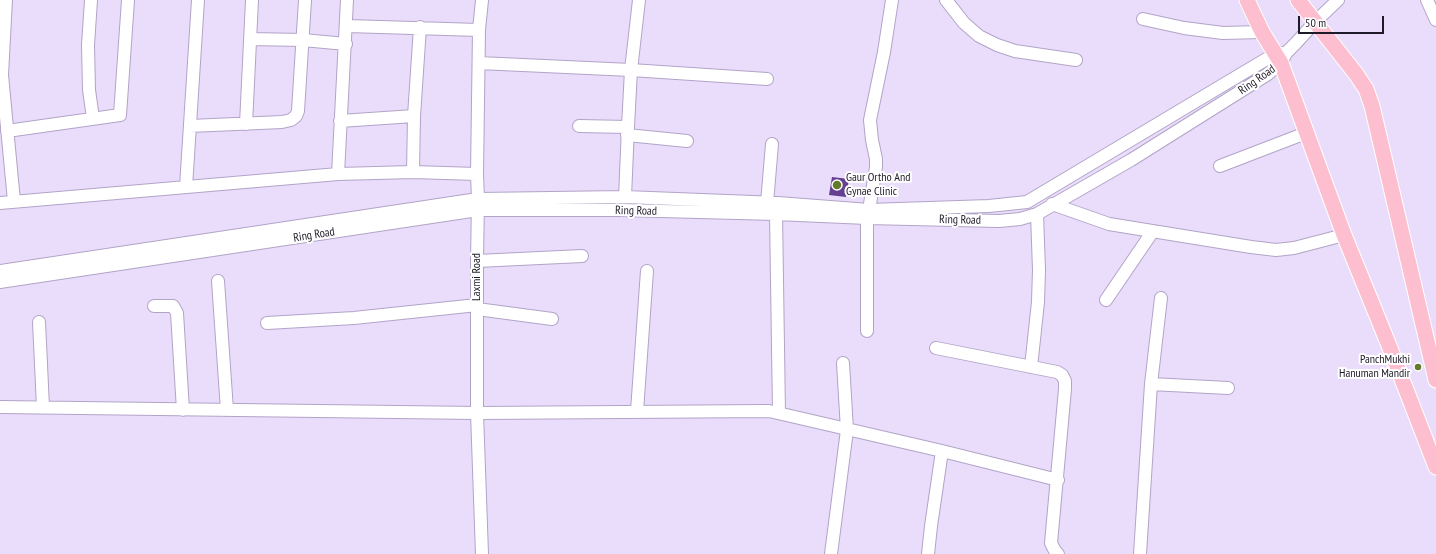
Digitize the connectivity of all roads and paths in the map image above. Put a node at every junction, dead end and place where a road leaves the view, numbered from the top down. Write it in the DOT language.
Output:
graph roads {
  1 [pos="6,0"];
  2 [pos="92,0"];
  3 [pos="128,0"];
  4 [pos="198,0"];
  5 [pos="252,0"];
  6 [pos="305,0"];
  7 [pos="347,0"];
  8 [pos="482,0"];
  9 [pos="639,0"];
  10 [pos="892,0"];
  11 [pos="946,0"];
  12 [pos="1247,0"];
  13 [pos="1298,0"];
  14 [pos="1338,0"];
  15 [pos="1427,0"];
  16 [pos="1144,19"];
  17 [pos="1436,20"];
  18 [pos="1316,21"];
  19 [pos="347,26"];
  20 [pos="420,28"];
  21 [pos="479,30"];
  22 [pos="1262,32"];
  23 [pos="250,39"];
  24 [pos="303,40"];
  25 [pos="346,44"];
  26 [pos="1281,57"];
  27 [pos="1076,60"];
  28 [pos="479,63"];
  29 [pos="631,70"];
  30 [pos="767,79"];
  31 [pos="414,116"];
  32 [pos="93,118"];
  33 [pos="340,121"];
  34 [pos="246,124"];
  35 [pos="190,126"];
  36 [pos="579,126"];
  37 [pos="7,131"];
  38 [pos="627,131"];
  39 [pos="1306,133"];
  40 [pos="687,142"];
  41 [pos="772,144"];
  42 [pos="1220,166"];
  43 [pos="413,172"];
  44 [pos="338,174"];
  45 [pos="477,174"];
  46 [pos="186,186"];
  47 [pos="625,197"];
  48 [pos="14,201"];
  49 [pos="0,203"];
  50 [pos="767,203"];
  51 [pos="1052,204"];
  52 [pos="478,205"];
  53 [pos="776,214"];
  54 [pos="868,214"];
  55 [pos="1036,214"];
  56 [pos="1153,232"];
  57 [pos="1344,235"];
  58 [pos="582,256"];
  59 [pos="476,261"];
  60 [pos="0,271"];
  61 [pos="647,271"];
  62 [pos="218,281"];
  63 [pos="0,282"];
  64 [pos="1161,298"];
  65 [pos="1106,300"];
  66 [pos="154,306"];
  67 [pos="477,307"];
  68 [pos="552,319"];
  69 [pos="39,322"];
  70 [pos="267,323"];
  71 [pos="867,331"];
  72 [pos="936,348"];
  73 [pos="1433,359"];
  74 [pos="843,363"];
  75 [pos="1031,367"];
  76 [pos="1436,380"];
  77 [pos="1151,384"];
  78 [pos="1228,388"];
  79 [pos="0,407"];
  80 [pos="43,407"];
  81 [pos="183,410"];
  82 [pos="227,410"];
  83 [pos="637,411"];
  84 [pos="477,413"];
  85 [pos="779,413"];
  86 [pos="847,430"];
  87 [pos="942,452"];
  88 [pos="1436,467"];
  89 [pos="1058,480"];
  90 [pos="482,554"];
  91 [pos="831,554"];
  92 [pos="928,554"];
  93 [pos="1058,554"];
  94 [pos="1140,554"];
  1 -- 37 [label="street"];
  2 -- 32 [label="street"];
  3 -- 32 [label="street"];
  4 -- 35 [label="street"];
  5 -- 23 [label="street"];
  6 -- 24 [label="street"];
  7 -- 19 [label="street"];
  8 -- 21 [label="street, Laxmi Road"];
  9 -- 29 [label="street"];
  10 -- 54 [label="street"];
  11 -- 27 [label="street"];
  12 -- 22 [label="main road"];
  13 -- 18 [label="main road"];
  14 -- 18 [label="street"];
  15 -- 17 [label="street"];
  16 -- 22 [label="street"];
  18 -- 26 [label="street"];
  18 -- 73 [label="main road"];
  19 -- 20 [label="street"];
  19 -- 25 [label="street"];
  20 -- 21 [label="street"];
  20 -- 31 [label="street"];
  21 -- 28 [label="street, Laxmi Road"];
  22 -- 26 [label="main road"];
  23 -- 24 [label="street"];
  23 -- 34 [label="street"];
  24 -- 25 [label="street"];
  24 -- 34 [label="street"];
  25 -- 33 [label="street"];
  26 -- 39 [label="main road"];
  26 -- 51 [label="street, Ring Road"];
  26 -- 54 [label="street, Ring Road"];
  28 -- 29 [label="street"];
  28 -- 45 [label="street, Laxmi Road"];
  29 -- 30 [label="street"];
  29 -- 38 [label="street"];
  31 -- 33 [label="street"];
  31 -- 43 [label="street"];
  32 -- 37 [label="street"];
  33 -- 44 [label="street"];
  34 -- 35 [label="street"];
  35 -- 46 [label="street"];
  36 -- 38 [label="street"];
  37 -- 48 [label="street"];
  38 -- 40 [label="street"];
  38 -- 47 [label="street"];
  39 -- 42 [label="street"];
  39 -- 57 [label="main road"];
  41 -- 50 [label="street"];
  43 -- 44 [label="street"];
  43 -- 45 [label="street"];
  44 -- 46 [label="street"];
  45 -- 52 [label="street, Laxmi Road"];
  46 -- 48 [label="street"];
  47 -- 50 [label="street, Ring Road"];
  47 -- 52 [label="street, Ring Road"];
  48 -- 49 [label="street"];
  50 -- 54 [label="street, Ring Road"];
  51 -- 55 [label="street, Ring Road"];
  51 -- 56 [label="street"];
  52 -- 53 [label="street, Ring Road"];
  52 -- 59 [label="street, Laxmi Road"];
  52 -- 60 [label="street, Ring Road"];
  52 -- 63 [label="street, Ring Road"];
  53 -- 54 [label="street, Ring Road"];
  53 -- 85 [label="street"];
  54 -- 55 [label="street, Ring Road"];
  54 -- 71 [label="street"];
  55 -- 75 [label="street"];
  56 -- 57 [label="street"];
  56 -- 65 [label="street"];
  57 -- 88 [label="main road"];
  58 -- 59 [label="street"];
  59 -- 67 [label="street, Laxmi Road"];
  61 -- 83 [label="street"];
  62 -- 82 [label="street"];
  64 -- 77 [label="street"];
  66 -- 81 [label="street"];
  67 -- 68 [label="street"];
  67 -- 70 [label="street"];
  67 -- 84 [label="street, Laxmi Road"];
  69 -- 80 [label="street"];
  72 -- 75 [label="street"];
  73 -- 76 [label="main road"];
  74 -- 86 [label="street"];
  75 -- 89 [label="street"];
  77 -- 78 [label="street"];
  77 -- 94 [label="street"];
  79 -- 80 [label="street"];
  80 -- 81 [label="street"];
  81 -- 82 [label="street"];
  82 -- 84 [label="street"];
  83 -- 84 [label="street"];
  83 -- 85 [label="street"];
  84 -- 90 [label="street, Laxmi Road"];
  85 -- 86 [label="street"];
  86 -- 87 [label="street"];
  86 -- 91 [label="street"];
  87 -- 89 [label="street"];
  87 -- 92 [label="street"];
  89 -- 93 [label="street"];
}
